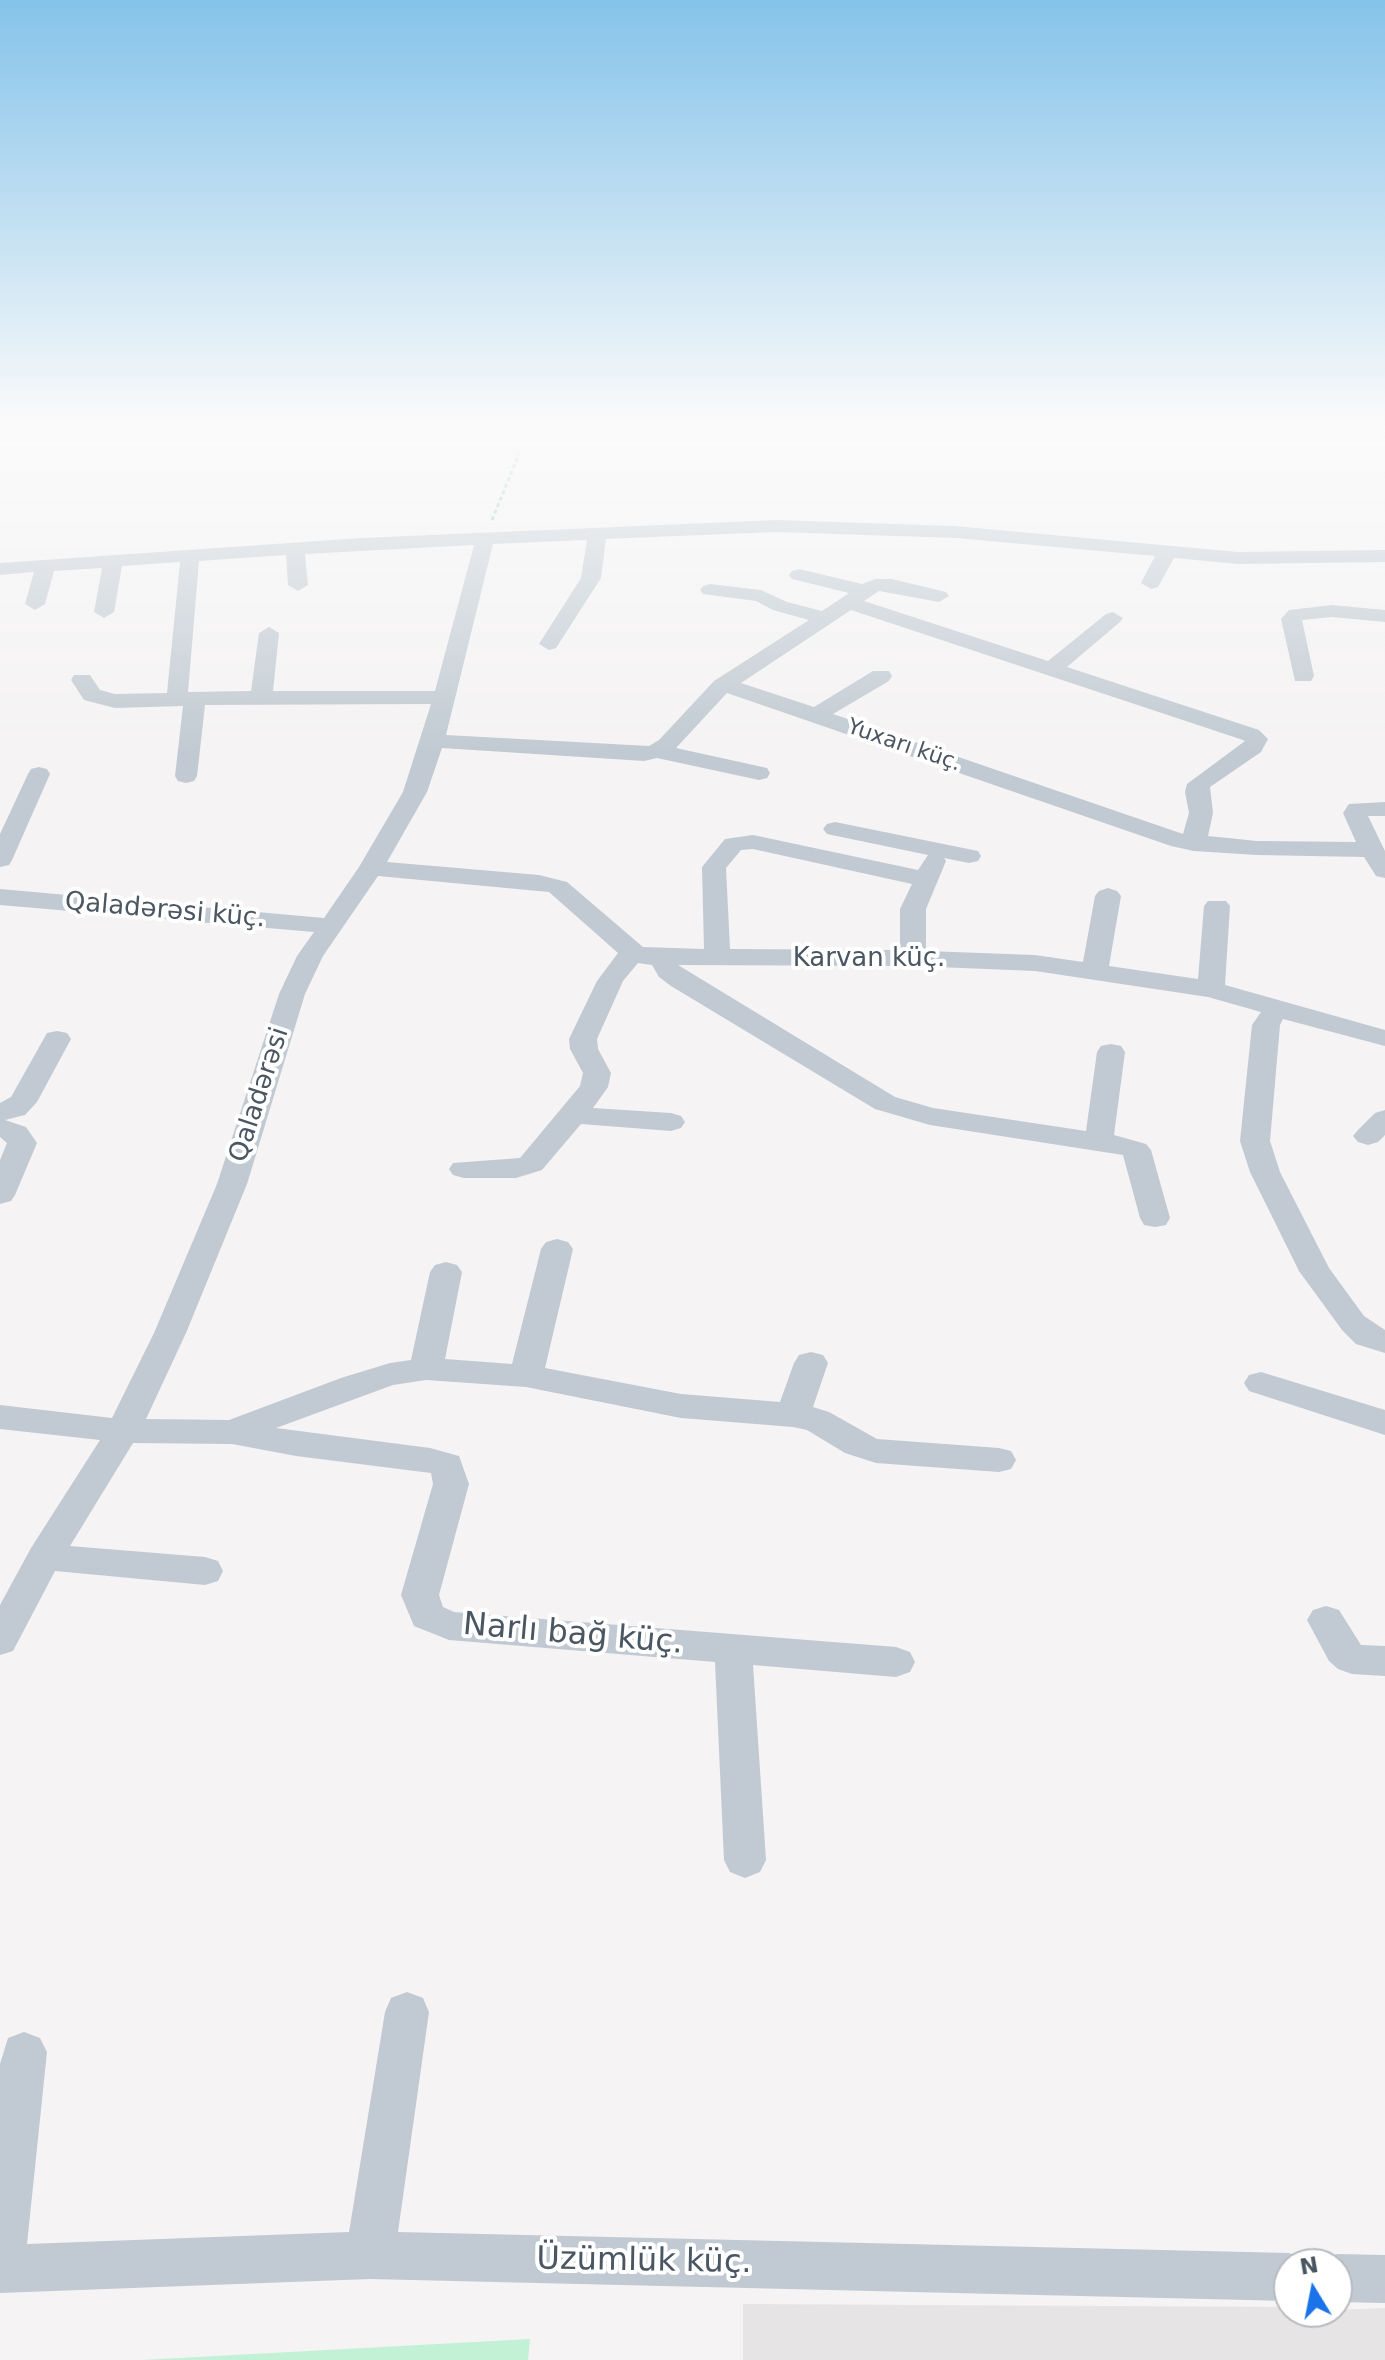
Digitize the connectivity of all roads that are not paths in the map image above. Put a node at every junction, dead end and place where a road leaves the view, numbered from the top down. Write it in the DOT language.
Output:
graph roads {
  1 [pos="639,532"];
  2 [pos="956,532"];
  3 [pos="597,534"];
  4 [pos="485,538"];
  5 [pos="295,548"];
  6 [pos="1167,552"];
  7 [pos="190,555"];
  8 [pos="1385,556"];
  9 [pos="113,561"];
  10 [pos="46,565"];
  11 [pos="0,569"];
  12 [pos="799,575"];
  13 [pos="1151,583"];
  14 [pos="298,585"];
  15 [pos="710,590"];
  16 [pos="939,596"];
  17 [pos="857,597"];
  18 [pos="35,604"];
  19 [pos="104,612"];
  20 [pos="1385,616"];
  21 [pos="825,618"];
  22 [pos="1113,618"];
  23 [pos="269,633"];
  24 [pos="549,644"];
  25 [pos="1052,669"];
  26 [pos="881,676"];
  27 [pos="1303,676"];
  28 [pos="82,680"];
  29 [pos="722,686"];
  30 [pos="261,697"];
  31 [pos="186,698"];
  32 [pos="443,698"];
  33 [pos="815,716"];
  34 [pos="433,741"];
  35 [pos="657,751"];
  36 [pos="759,773"];
  37 [pos="39,774"];
  38 [pos="186,776"];
  39 [pos="1385,809"];
  40 [pos="835,829"];
  41 [pos="1194,844"];
  42 [pos="1372,850"];
  43 [pos="939,852"];
  44 [pos="969,856"];
  45 [pos="0,860"];
  46 [pos="371,868"];
  47 [pos="1385,871"];
  48 [pos="924,879"];
  49 [pos="1108,896"];
  50 [pos="0,897"];
  51 [pos="1217,906"];
  52 [pos="329,926"];
  53 [pos="648,956"];
  54 [pos="913,958"];
  55 [pos="717,959"];
  56 [pos="1095,970"];
  57 [pos="1211,989"];
  58 [pos="1278,1007"];
  59 [pos="1385,1038"];
  60 [pos="57,1039"];
  61 [pos="1111,1052"];
  62 [pos="0,1112"];
  63 [pos="573,1115"];
  64 [pos="671,1122"];
  65 [pos="0,1127"];
  66 [pos="1099,1141"];
  67 [pos="464,1169"];
  68 [pos="0,1195"];
  69 [pos="1155,1218"];
  70 [pos="557,1249"];
  71 [pos="446,1272"];
  72 [pos="1385,1342"];
  73 [pos="811,1363"];
  74 [pos="426,1369"];
  75 [pos="526,1376"];
  76 [pos="1261,1383"];
  77 [pos="793,1415"];
  78 [pos="0,1417"];
  79 [pos="1385,1423"];
  80 [pos="123,1431"];
  81 [pos="232,1432"];
  82 [pos="999,1460"];
  83 [pos="44,1557"];
  84 [pos="205,1571"];
  85 [pos="1326,1620"];
  86 [pos="0,1641"];
  87 [pos="733,1648"];
  88 [pos="1385,1661"];
  89 [pos="896,1662"];
  90 [pos="745,1860"];
  91 [pos="407,2012"];
  92 [pos="24,2052"];
  93 [pos="370,2255"];
  94 [pos="0,2269"];
  95 [pos="1273,2277"];
  96 [pos="1353,2278"];
  97 [pos="1385,2279"];
  1 -- 3 [label="street"];
  2 -- 6 [label="street"];
  3 -- 4 [label="street"];
  3 -- 24 [label="street"];
  4 -- 5 [label="street"];
  4 -- 32 [label="street, Qaladərəsi"];
  5 -- 7 [label="street"];
  5 -- 14 [label="street"];
  6 -- 8 [label="street"];
  6 -- 13 [label="street"];
  7 -- 9 [label="street"];
  7 -- 31 [label="street"];
  9 -- 10 [label="street"];
  9 -- 19 [label="street"];
  10 -- 11 [label="street"];
  10 -- 18 [label="street"];
  12 -- 17 [label="street"];
  15 -- 21 [label="street"];
  16 -- 17 [label="street"];
  17 -- 21 [label="street"];
  17 -- 25 [label="street"];
  20 -- 27 [label="street"];
  21 -- 29 [label="street"];
  22 -- 25 [label="street"];
  23 -- 30 [label="street"];
  25 -- 41 [label="street"];
  26 -- 33 [label="street"];
  28 -- 31 [label="street"];
  29 -- 33 [label="street, Yuxarı küç."];
  29 -- 35 [label="street"];
  30 -- 31 [label="street"];
  30 -- 32 [label="street"];
  31 -- 38 [label="street"];
  32 -- 34 [label="street, Qaladərəsi"];
  33 -- 41 [label="street, Yuxarı küç."];
  34 -- 35 [label="street"];
  34 -- 46 [label="street, Qaladərəsi"];
  35 -- 36 [label="street"];
  37 -- 45 [label="street"];
  39 -- 42 [label="street"];
  40 -- 43 [label="street"];
  41 -- 42 [label="street, Yuxarı küç."];
  42 -- 47 [label="street"];
  43 -- 44 [label="street"];
  43 -- 48 [label="street"];
  46 -- 52 [label="street, Qaladərəsi"];
  46 -- 53 [label="street"];
  48 -- 54 [label="street"];
  48 -- 55 [label="street"];
  49 -- 56 [label="street"];
  50 -- 52 [label="street, Qaladərəsi küç."];
  51 -- 57 [label="street"];
  52 -- 80 [label="street, Qaladərəsi"];
  53 -- 55 [label="street, Karvan küç."];
  53 -- 63 [label="street"];
  53 -- 66 [label="street"];
  54 -- 55 [label="street, Karvan küç."];
  54 -- 56 [label="street, Karvan küç."];
  56 -- 57 [label="street, Karvan küç."];
  57 -- 58 [label="street, Karvan küç."];
  58 -- 59 [label="street, Karvan küç."];
  58 -- 72 [label="street"];
  60 -- 62 [label="street"];
  61 -- 66 [label="street"];
  63 -- 64 [label="street"];
  63 -- 67 [label="street"];
  65 -- 68 [label="street"];
  66 -- 69 [label="street"];
  70 -- 75 [label="street"];
  71 -- 74 [label="street"];
  73 -- 77 [label="street"];
  74 -- 75 [label="street"];
  74 -- 81 [label="street"];
  75 -- 77 [label="street"];
  76 -- 79 [label="street"];
  77 -- 82 [label="street"];
  78 -- 80 [label="street, Narlı bağ küç."];
  80 -- 81 [label="street, Narlı bağ küç."];
  80 -- 83 [label="street, Qaladərəsi"];
  81 -- 87 [label="street, Narlı bağ küç."];
  83 -- 84 [label="street"];
  83 -- 86 [label="street, Qaladərəsi"];
  85 -- 88 [label="street"];
  87 -- 89 [label="street, Narlı bağ küç."];
  87 -- 90 [label="street"];
  91 -- 93 [label="street"];
  92 -- 94 [label="street"];
  93 -- 94 [label="street, Üzümlük küç."];
  93 -- 95 [label="street, Üzümlük küç."];
  96 -- 97 [label="street"];
}
